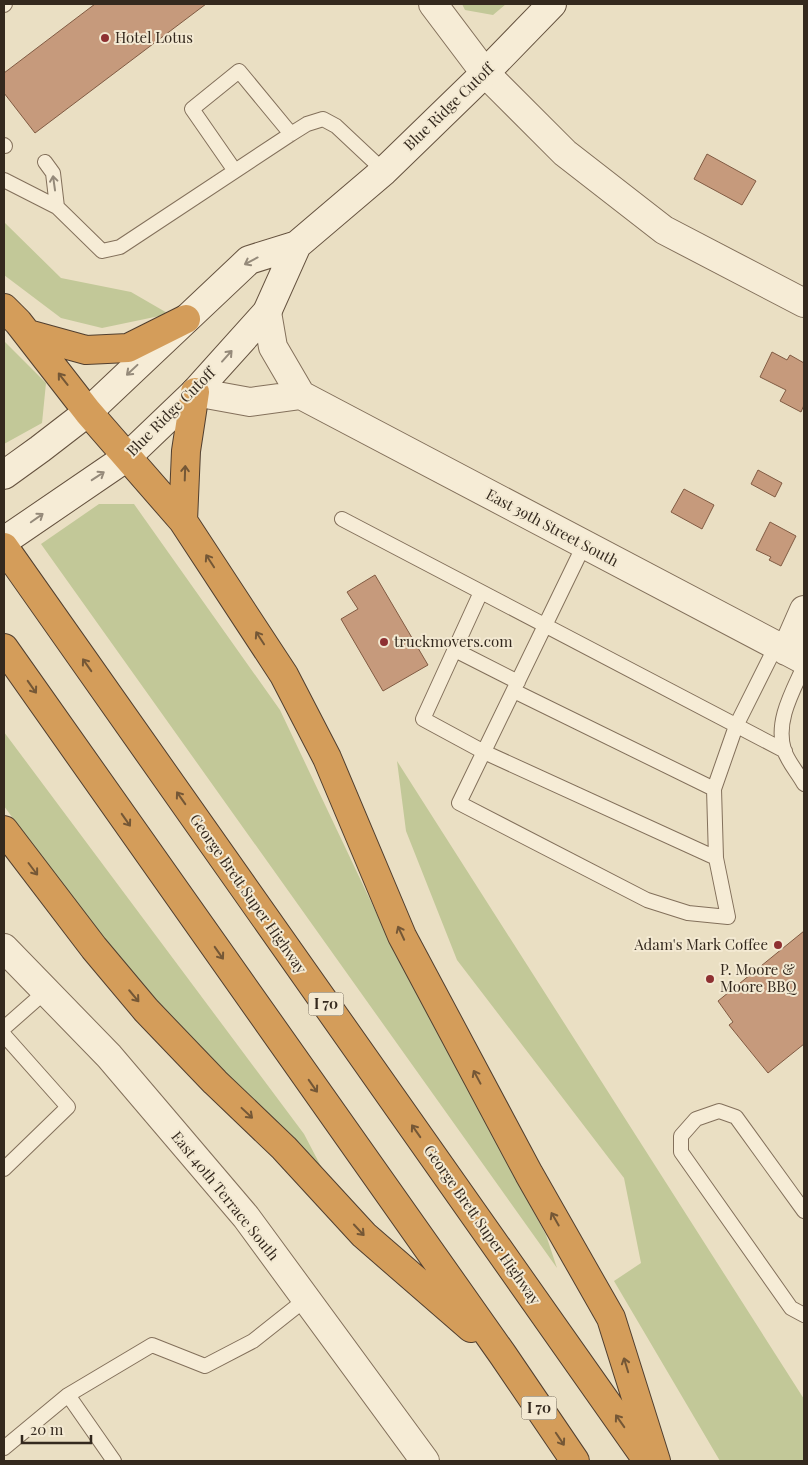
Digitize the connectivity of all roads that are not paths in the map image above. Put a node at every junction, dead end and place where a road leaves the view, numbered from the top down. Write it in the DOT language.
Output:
graph roads {
  1 [pos="433,4"];
  2 [pos="552,4"];
  3 [pos="485,73"];
  4 [pos="291,134"];
  5 [pos="45,162"];
  6 [pos="235,171"];
  7 [pos="384,171"];
  8 [pos="4,180"];
  9 [pos="57,206"];
  10 [pos="297,245"];
  11 [pos="804,303"];
  12 [pos="4,308"];
  13 [pos="267,312"];
  14 [pos="186,319"];
  15 [pos="28,334"];
  16 [pos="195,392"];
  17 [pos="300,395"];
  18 [pos="88,412"];
  19 [pos="127,457"];
  20 [pos="4,475"];
  21 [pos="342,519"];
  22 [pos="183,521"];
  23 [pos="4,541"];
  24 [pos="584,546"];
  25 [pos="4,547"];
  26 [pos="481,592"];
  27 [pos="804,610"];
  28 [pos="546,626"];
  29 [pos="4,648"];
  30 [pos="455,650"];
  31 [pos="793,656"];
  32 [pos="516,687"];
  33 [pos="736,726"];
  34 [pos="784,751"];
  35 [pos="484,752"];
  36 [pos="804,784"];
  37 [pos="714,789"];
  38 [pos="4,830"];
  39 [pos="716,858"];
  40 [pos="4,950"];
  41 [pos="46,992"];
  42 [pos="4,1028"];
  43 [pos="4,1035"];
  44 [pos="4,1169"];
  45 [pos="804,1211"];
  46 [pos="306,1299"];
  47 [pos="804,1315"];
  48 [pos="503,1355"];
  49 [pos="68,1395"];
  50 [pos="4,1448"];
  51 [pos="114,1461"];
  52 [pos="425,1461"];
  53 [pos="575,1461"];
  54 [pos="648,1461"];
  55 [pos="656,1461"];
  1 -- 3 [label="street"];
  2 -- 3 [label="street, Blue Ridge Cutoff"];
  3 -- 7 [label="street, Blue Ridge Cutoff"];
  3 -- 11 [label="street"];
  4 -- 6 [label="lane"];
  4 -- 6 [label="lane"];
  4 -- 7 [label="lane"];
  9 -- 5 [label="lane, one-way"];
  6 -- 9 [label="lane"];
  7 -- 10 [label="street, Blue Ridge Cutoff"];
  8 -- 9 [label="lane"];
  10 -- 13 [label="street, Blue Ridge Cutoff"];
  10 -- 14 [label="street, Blue Ridge Cutoff, one-way"];
  12 -- 15 [label="highway"];
  16 -- 13 [label="street, Blue Ridge Cutoff, one-way"];
  13 -- 17 [label="street"];
  14 -- 15 [label="highway"];
  14 -- 18 [label="street, Blue Ridge Cutoff, one-way"];
  18 -- 15 [label="highway, one-way"];
  16 -- 17 [label="street"];
  16 -- 19 [label="street, Blue Ridge Cutoff"];
  22 -- 16 [label="highway, one-way"];
  17 -- 24 [label="street, East 39th Street South"];
  18 -- 19 [label="highway"];
  18 -- 20 [label="street, Blue Ridge Cutoff"];
  19 -- 22 [label="highway"];
  23 -- 19 [label="street, Blue Ridge Cutoff, one-way"];
  21 -- 26 [label="lane"];
  55 -- 22 [label="highway, one-way"];
  24 -- 28 [label="lane"];
  24 -- 31 [label="street, East 39th Street South"];
  54 -- 25 [label="highway, George Brett Super Highway / I 70, one-way"];
  26 -- 28 [label="lane"];
  26 -- 30 [label="lane"];
  27 -- 31 [label="street"];
  28 -- 32 [label="lane"];
  28 -- 33 [label="lane"];
  29 -- 48 [label="highway, I 70, one-way"];
  30 -- 32 [label="lane"];
  30 -- 35 [label="lane"];
  31 -- 33 [label="lane"];
  31 -- 34 [label="lane"];
  32 -- 35 [label="lane"];
  32 -- 37 [label="lane"];
  33 -- 34 [label="lane"];
  33 -- 37 [label="lane"];
  34 -- 36 [label="lane"];
  35 -- 39 [label="lane"];
  35 -- 39 [label="lane"];
  37 -- 39 [label="lane"];
  38 -- 48 [label="highway, one-way"];
  40 -- 41 [label="street, East 40th Terrace South"];
  41 -- 42 [label="lane"];
  41 -- 46 [label="street, East 40th Terrace South"];
  43 -- 44 [label="lane"];
  45 -- 47 [label="lane"];
  46 -- 49 [label="lane"];
  46 -- 52 [label="street, East 40th Terrace South"];
  48 -- 53 [label="highway, I 70, one-way"];
  49 -- 50 [label="lane"];
  49 -- 51 [label="lane"];
}
